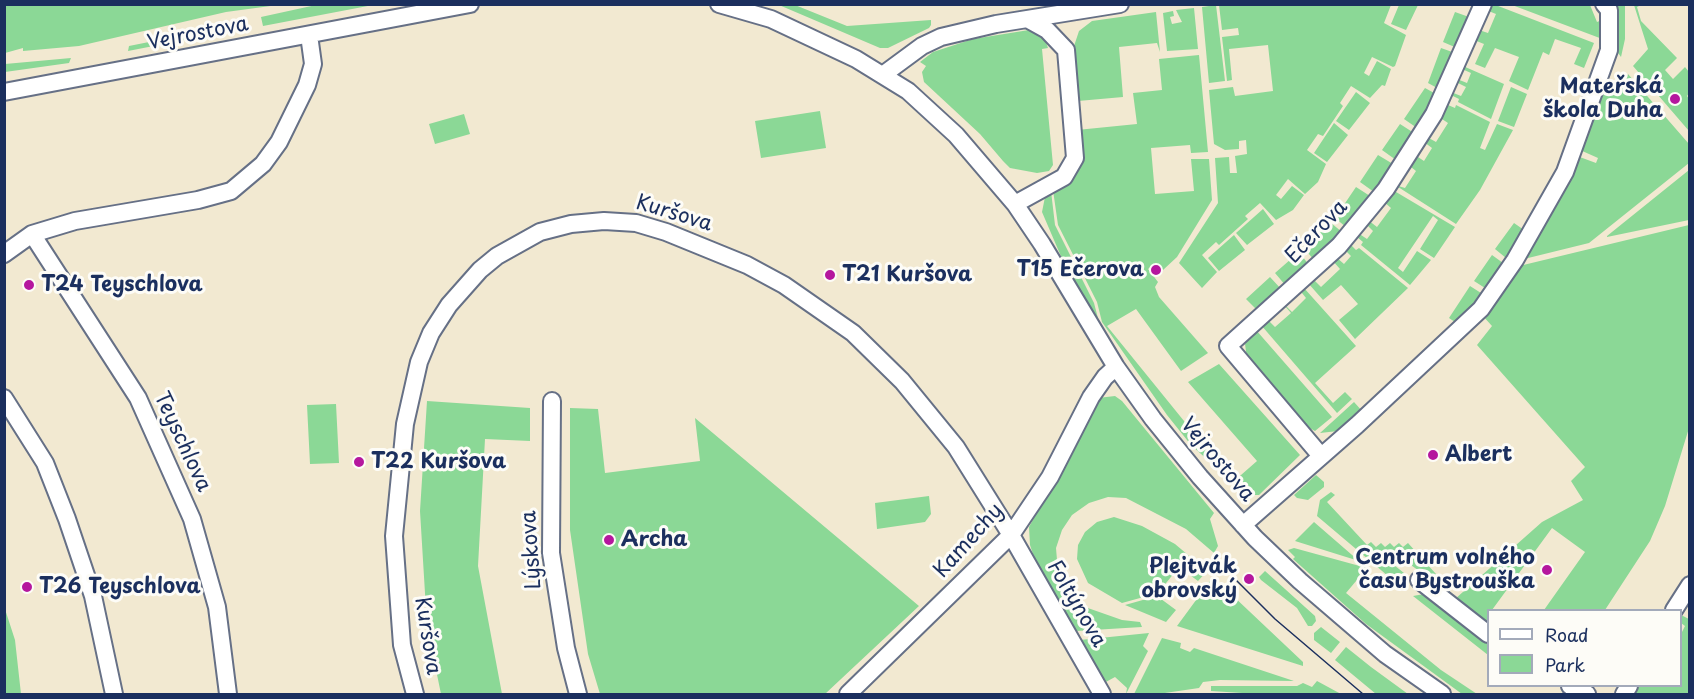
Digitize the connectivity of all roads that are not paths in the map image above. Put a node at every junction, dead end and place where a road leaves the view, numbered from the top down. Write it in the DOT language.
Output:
graph roads {
  1 [pos="470,4"];
  2 [pos="719,4"];
  3 [pos="1120,4"];
  4 [pos="1483,4"];
  5 [pos="1604,4"];
  6 [pos="1029,20"];
  7 [pos="309,35"];
  8 [pos="884,74"];
  9 [pos="4,92"];
  10 [pos="1015,204"];
  11 [pos="32,234"];
  12 [pos="4,254"];
  13 [pos="1116,368"];
  14 [pos="4,398"];
  15 [pos="552,401"];
  16 [pos="1322,456"];
  17 [pos="1243,525"];
  18 [pos="1011,535"];
  19 [pos="1419,580"];
  20 [pos="1689,585"];
  21 [pos="1675,609"];
  22 [pos="1487,633"];
  23 [pos="1572,687"];
  24 [pos="850,692"];
  25 [pos="114,694"];
  26 [pos="228,694"];
  27 [pos="415,694"];
  28 [pos="578,694"];
  29 [pos="1102,694"];
  30 [pos="1442,694"];
  31 [pos="1587,694"];
  1 -- 7 [label="street, Vejrostova"];
  2 -- 8 [label="street, Vejrostova"];
  3 -- 6 [label="street"];
  4 -- 16 [label="street, Ečerova"];
  5 -- 16 [label="street"];
  6 -- 8 [label="street"];
  6 -- 10 [label="street"];
  7 -- 9 [label="street, Vejrostova"];
  7 -- 11 [label="street"];
  8 -- 10 [label="street, Vejrostova"];
  10 -- 13 [label="street, Vejrostova"];
  11 -- 12 [label="street"];
  11 -- 26 [label="street, Teyschlova"];
  13 -- 17 [label="street, Vejrostova"];
  13 -- 18 [label="street, Kamechy"];
  14 -- 25 [label="street"];
  15 -- 28 [label="street, Lýskova"];
  16 -- 17 [label="street"];
  17 -- 30 [label="street, Vejrostova"];
  18 -- 24 [label="street, Kamechy"];
  18 -- 27 [label="street, Kuršova"];
  18 -- 29 [label="street, Foltýnova"];
  19 -- 22 [label="street"];
  20 -- 21 [label="street"];
  23 -- 31 [label="street"];
}
